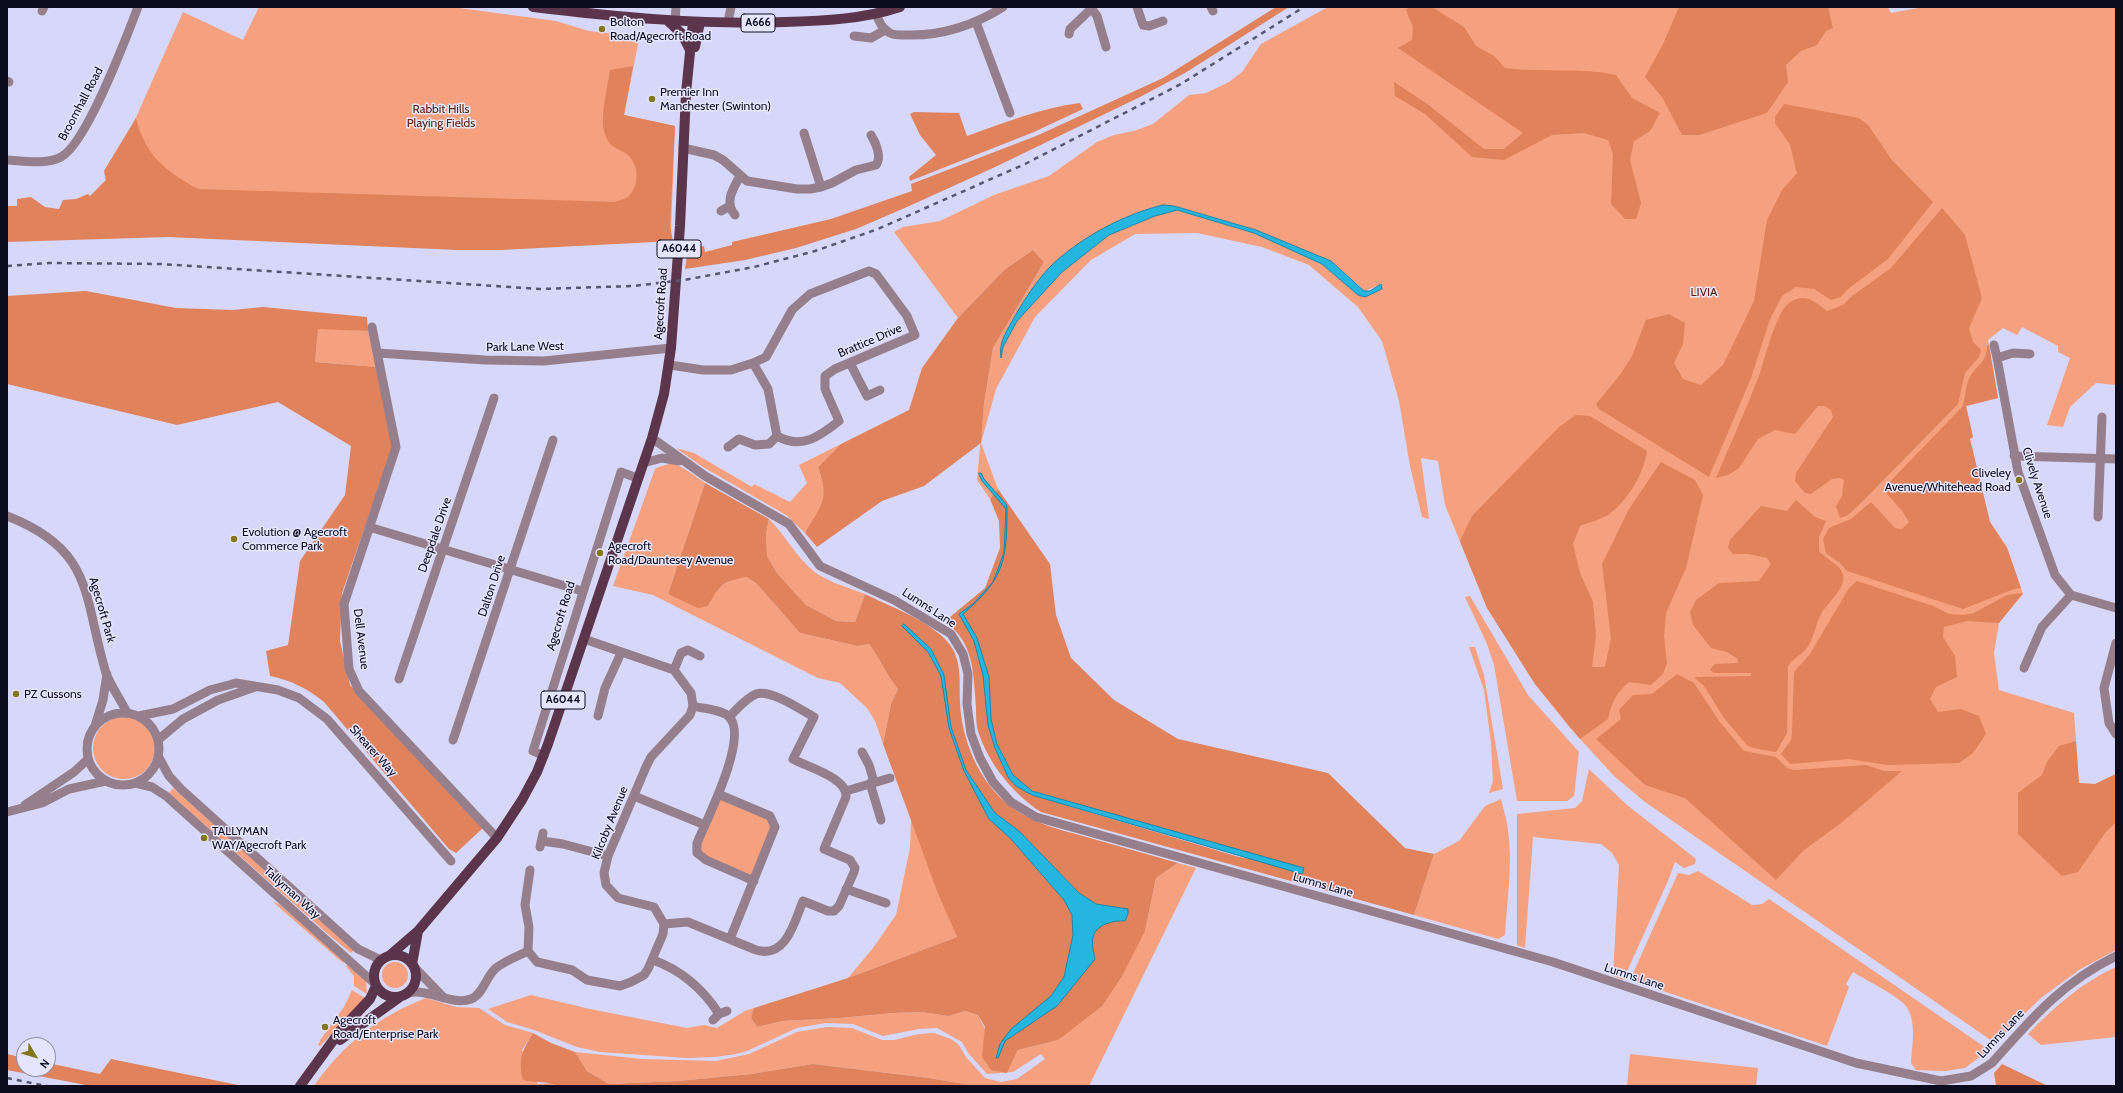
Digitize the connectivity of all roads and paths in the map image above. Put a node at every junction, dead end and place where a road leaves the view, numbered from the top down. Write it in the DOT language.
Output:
graph roads {
  1 [pos="138,7"];
  2 [pos="534,7"];
  3 [pos="676,7"];
  4 [pos="731,7"];
  5 [pos="900,7"];
  6 [pos="1004,7"];
  7 [pos="1137,7"];
  8 [pos="1092,8"];
  9 [pos="606,11"];
  10 [pos="876,14"];
  11 [pos="671,21"];
  12 [pos="1163,21"];
  13 [pos="697,22"];
  14 [pos="728,22"];
  15 [pos="976,22"];
  16 [pos="885,30"];
  17 [pos="1069,34"];
  18 [pos="854,36"];
  19 [pos="1106,47"];
  20 [pos="690,54"];
  21 [pos="1010,113"];
  22 [pos="816,135"];
  23 [pos="871,135"];
  24 [pos="683,148"];
  25 [pos="7,160"];
  26 [pos="740,176"];
  27 [pos="821,187"];
  28 [pos="730,206"];
  29 [pos="721,211"];
  30 [pos="735,215"];
  31 [pos="372,327"];
  32 [pos="1994,345"];
  33 [pos="671,348"];
  34 [pos="378,353"];
  35 [pos="2030,354"];
  36 [pos="1997,358"];
  37 [pos="850,362"];
  38 [pos="753,363"];
  39 [pos="670,365"];
  40 [pos="880,390"];
  41 [pos="494,398"];
  42 [pos="2102,417"];
  43 [pos="777,436"];
  44 [pos="652,438"];
  45 [pos="553,440"];
  46 [pos="728,447"];
  47 [pos="2014,456"];
  48 [pos="2100,459"];
  49 [pos="2116,459"];
  50 [pos="682,461"];
  51 [pos="643,463"];
  52 [pos="637,478"];
  53 [pos="7,516"];
  54 [pos="2098,517"];
  55 [pos="369,528"];
  56 [pos="442,549"];
  57 [pos="510,570"];
  58 [pos="582,591"];
  59 [pos="2071,595"];
  60 [pos="2116,608"];
  61 [pos="584,639"];
  62 [pos="2116,643"];
  63 [pos="621,653"];
  64 [pos="700,656"];
  65 [pos="2024,668"];
  66 [pos="674,670"];
  67 [pos="107,674"];
  68 [pos="399,679"];
  69 [pos="256,686"];
  70 [pos="693,706"];
  71 [pos="127,713"];
  72 [pos="139,716"];
  73 [pos="598,716"];
  74 [pos="729,717"];
  75 [pos="95,727"];
  76 [pos="2116,734"];
  77 [pos="158,740"];
  78 [pos="453,740"];
  79 [pos="862,752"];
  80 [pos="158,756"];
  81 [pos="544,756"];
  82 [pos="88,759"];
  83 [pos="890,778"];
  84 [pos="106,781"];
  85 [pos="134,783"];
  86 [pos="872,783"];
  87 [pos="846,791"];
  88 [pos="718,794"];
  89 [pos="634,796"];
  90 [pos="18,809"];
  91 [pos="7,812"];
  92 [pos="881,820"];
  93 [pos="705,825"];
  94 [pos="497,838"];
  95 [pos="542,840"];
  96 [pos="608,856"];
  97 [pos="451,861"];
  98 [pos="518,876"];
  99 [pos="754,881"];
  100 [pos="846,890"];
  101 [pos="886,903"];
  102 [pos="664,924"];
  103 [pos="418,932"];
  104 [pos="730,939"];
  105 [pos="528,951"];
  106 [pos="2116,956"];
  107 [pos="385,958"];
  108 [pos="652,960"];
  109 [pos="413,966"];
  110 [pos="375,985"];
  111 [pos="404,995"];
  112 [pos="444,997"];
  113 [pos="720,1015"];
  114 [pos="326,1051"];
  115 [pos="300,1086"];
  1 -- 25 [label="street, Broomhall Road"];
  2 -- 9 [label="main road, A666"];
  3 -- 11 [label="street"];
  4 -- 14 [label="street"];
  5 -- 10 [label="main road, A666"];
  6 -- 15 [label="street"];
  7 -- 12 [label="street"];
  8 -- 17 [label="street"];
  8 -- 19 [label="street"];
  9 -- 11 [label="main road, A666"];
  10 -- 14 [label="main road, A666"];
  10 -- 16 [label="street"];
  11 -- 13 [label="main road, A666"];
  11 -- 20 [label="main road"];
  13 -- 14 [label="main road, A666"];
  13 -- 20 [label="main road, Agecroft Road / A6044"];
  15 -- 16 [label="street"];
  15 -- 21 [label="street"];
  16 -- 18 [label="street"];
  20 -- 24 [label="main road, Agecroft Road / A6044"];
  22 -- 27 [label="street"];
  23 -- 27 [label="street"];
  24 -- 26 [label="street"];
  24 -- 33 [label="main road, Agecroft Road / A6044"];
  26 -- 27 [label="street"];
  26 -- 28 [label="street"];
  28 -- 29 [label="street"];
  28 -- 30 [label="street"];
  31 -- 34 [label="street, Dell Avenue"];
  32 -- 36 [label="street, Clively Avenue"];
  33 -- 34 [label="street, Park Lane West"];
  33 -- 39 [label="main road, Agecroft Road / A6044"];
  34 -- 55 [label="street, Dell Avenue"];
  35 -- 36 [label="street"];
  36 -- 47 [label="street, Clively Avenue"];
  37 -- 38 [label="street, Brattice Drive"];
  37 -- 40 [label="street"];
  37 -- 43 [label="street, Brattice Drive"];
  38 -- 39 [label="street, Brattice Drive"];
  38 -- 43 [label="street"];
  39 -- 44 [label="main road, Agecroft Road / A6044"];
  41 -- 56 [label="street, Deepdale Drive"];
  42 -- 48 [label="street"];
  43 -- 46 [label="street"];
  44 -- 50 [label="street, Lumns Lane"];
  44 -- 51 [label="main road, Agecroft Road / A6044"];
  45 -- 57 [label="street, Dalton Drive"];
  47 -- 48 [label="street"];
  47 -- 59 [label="street, Clively Avenue"];
  48 -- 49 [label="street"];
  48 -- 54 [label="street"];
  50 -- 51 [label="street"];
  50 -- 106 [label="street, Lumns Lane"];
  51 -- 52 [label="main road, Agecroft Road / A6044"];
  52 -- 58 [label="street, Agecroft Road"];
  52 -- 61 [label="main road, Agecroft Road / A6044"];
  53 -- 67 [label="street, Agecroft Park"];
  55 -- 56 [label="street"];
  55 -- 94 [label="street, Dell Avenue"];
  56 -- 57 [label="street"];
  56 -- 68 [label="street, Deepdale Drive"];
  57 -- 58 [label="street"];
  57 -- 78 [label="street, Dalton Drive"];
  58 -- 81 [label="street, Agecroft Road"];
  59 -- 60 [label="street"];
  59 -- 65 [label="street"];
  61 -- 63 [label="street"];
  61 -- 81 [label="main road, Agecroft Road / A6044"];
  62 -- 76 [label="street"];
  63 -- 66 [label="street"];
  63 -- 73 [label="street"];
  64 -- 66 [label="street"];
  66 -- 70 [label="street"];
  67 -- 71 [label="street"];
  67 -- 75 [label="street"];
  69 -- 72 [label="street, Shearer Way"];
  69 -- 77 [label="street"];
  69 -- 97 [label="street, Shearer Way"];
  70 -- 74 [label="street"];
  70 -- 89 [label="street, Kilcoby Avenue"];
  71 -- 72 [label="street"];
  71 -- 75 [label="street"];
  72 -- 77 [label="street"];
  74 -- 87 [label="street"];
  74 -- 88 [label="street"];
  75 -- 82 [label="street"];
  77 -- 80 [label="street"];
  79 -- 86 [label="street"];
  80 -- 85 [label="street"];
  80 -- 107 [label="street, Tallyman Way"];
  81 -- 94 [label="main road, Agecroft Road / A6044"];
  82 -- 84 [label="street"];
  82 -- 90 [label="street"];
  83 -- 86 [label="street"];
  84 -- 85 [label="street"];
  84 -- 90 [label="street"];
  85 -- 110 [label="street, Tallyman Way"];
  86 -- 87 [label="street"];
  86 -- 92 [label="street"];
  87 -- 100 [label="street"];
  88 -- 93 [label="street"];
  88 -- 99 [label="street"];
  89 -- 93 [label="street"];
  89 -- 96 [label="street, Kilcoby Avenue"];
  90 -- 91 [label="street"];
  93 -- 99 [label="street"];
  94 -- 103 [label="main road, Agecroft Road / A6044"];
  95 -- 96 [label="street"];
  96 -- 102 [label="street, Kilcoby Avenue"];
  98 -- 105 [label="street"];
  99 -- 104 [label="street"];
  100 -- 101 [label="street"];
  100 -- 104 [label="street"];
  102 -- 104 [label="street"];
  102 -- 108 [label="street"];
  103 -- 107 [label="main road, Agecroft Road / A6044"];
  103 -- 109 [label="main road, Agecroft Road / A6044"];
  105 -- 108 [label="street"];
  105 -- 112 [label="street"];
  107 -- 109 [label="main road"];
  107 -- 110 [label="main road"];
  108 -- 113 [label="street"];
  109 -- 111 [label="main road"];
  109 -- 112 [label="street"];
  110 -- 111 [label="main road"];
  110 -- 114 [label="main road"];
  111 -- 112 [label="street"];
  111 -- 114 [label="main road"];
  114 -- 115 [label="main road"];
}
